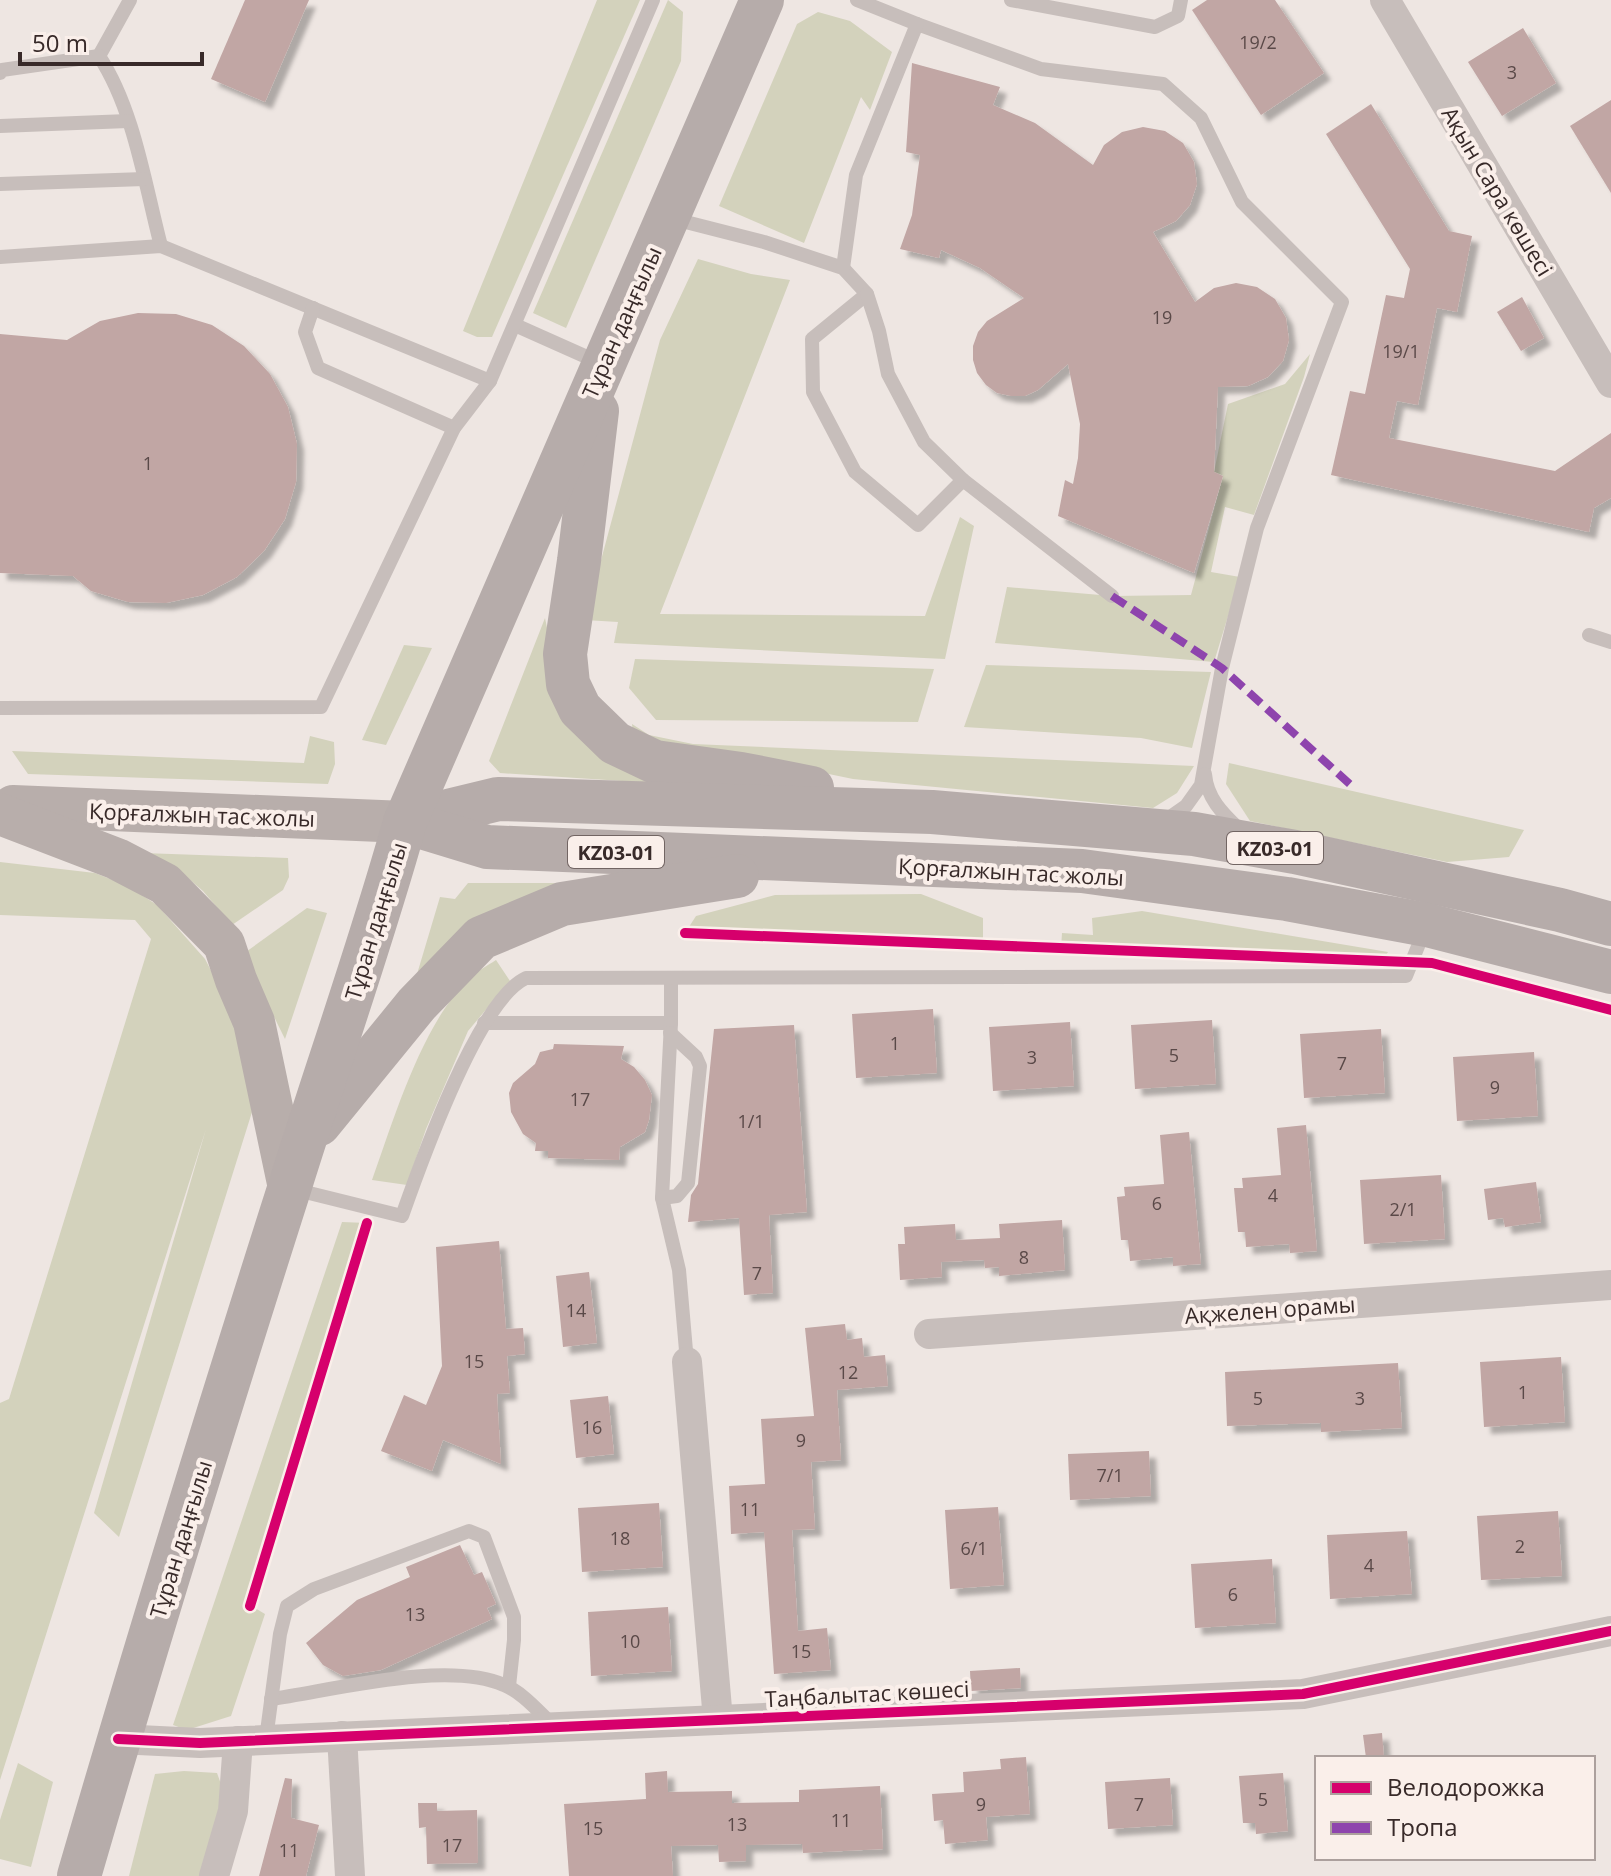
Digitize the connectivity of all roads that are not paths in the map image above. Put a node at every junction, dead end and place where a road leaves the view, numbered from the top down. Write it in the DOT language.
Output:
graph roads {
  1 [pos="130,0"];
  2 [pos="653,0"];
  3 [pos="762,0"];
  4 [pos="1011,0"];
  5 [pos="1181,0"];
  6 [pos="1385,0"];
  7 [pos="863,1"];
  8 [pos="917,24"];
  9 [pos="99,56"];
  10 [pos="0,73"];
  11 [pos="128,121"];
  12 [pos="0,126"];
  13 [pos="144,179"];
  14 [pos="0,184"];
  15 [pos="667,217"];
  16 [pos="161,246"];
  17 [pos="0,257"];
  18 [pos="843,268"];
  19 [pos="867,294"];
  20 [pos="313,308"];
  21 [pos="515,325"];
  22 [pos="602,364"];
  23 [pos="490,381"];
  24 [pos="1611,383"];
  25 [pos="454,428"];
  26 [pos="963,480"];
  27 [pos="1112,596"];
  28 [pos="1589,635"];
  29 [pos="1611,642"];
  30 [pos="0,708"];
  31 [pos="1204,765"];
  32 [pos="0,806"];
  33 [pos="932,812"];
  34 [pos="0,814"];
  35 [pos="405,822"];
  36 [pos="1144,830"];
  37 [pos="1263,846"];
  38 [pos="830,861"];
  39 [pos="1611,924"];
  40 [pos="1427,925"];
  41 [pos="1611,972"];
  42 [pos="671,978"];
  43 [pos="484,1023"];
  44 [pos="670,1028"];
  45 [pos="303,1144"];
  46 [pos="289,1188"];
  47 [pos="662,1198"];
  48 [pos="1611,1285"];
  49 [pos="929,1334"];
  50 [pos="687,1362"];
  51 [pos="1611,1631"];
  52 [pos="509,1686"];
  53 [pos="271,1699"];
  54 [pos="718,1720"];
  55 [pos="556,1727"];
  56 [pos="342,1736"];
  57 [pos="118,1739"];
  58 [pos="252,1740"];
  59 [pos="79,1876"];
  60 [pos="214,1876"];
  61 [pos="350,1876"];
  1 -- 9 [label="lane"];
  2 -- 21 [label="lane"];
  3 -- 15 [label="main road, Тұран даңғылы"];
  4 -- 5 [label="lane"];
  6 -- 24 [label="street, Ақын Сара көшесі"];
  7 -- 8 [label="lane"];
  8 -- 18 [label="lane"];
  8 -- 31 [label="lane"];
  9 -- 10 [label="lane"];
  9 -- 11 [label="lane"];
  11 -- 12 [label="lane"];
  11 -- 13 [label="lane"];
  13 -- 14 [label="lane"];
  13 -- 16 [label="lane"];
  15 -- 18 [label="lane"];
  15 -- 22 [label="main road, Тұран даңғылы"];
  16 -- 17 [label="lane"];
  16 -- 20 [label="lane"];
  18 -- 19 [label="lane"];
  19 -- 26 [label="lane"];
  19 -- 26 [label="lane"];
  20 -- 23 [label="lane"];
  20 -- 25 [label="lane"];
  21 -- 22 [label="lane"];
  21 -- 23 [label="lane"];
  22 -- 33 [label="main road"];
  22 -- 35 [label="main road, Тұран даңғылы"];
  23 -- 25 [label="lane"];
  25 -- 30 [label="lane"];
  26 -- 27 [label="lane"];
  28 -- 29 [label="lane"];
  31 -- 36 [label="lane"];
  31 -- 37 [label="lane"];
  32 -- 35 [label="main road, Қорғалжын тас жолы / KZ03-01"];
  33 -- 35 [label="main road, Қорғалжын тас жолы / KZ03-01"];
  33 -- 36 [label="main road, Қорғалжын тас жолы / KZ03-01"];
  34 -- 46 [label="main road"];
  35 -- 38 [label="main road, Қорғалжын тас жолы / KZ03-01"];
  35 -- 45 [label="main road, Тұран даңғылы"];
  36 -- 37 [label="main road, Қорғалжын тас жолы / KZ03-01"];
  37 -- 39 [label="main road, Қорғалжын тас жолы / KZ03-01"];
  38 -- 40 [label="main road, Қорғалжын тас жолы / KZ03-01"];
  38 -- 45 [label="main road"];
  40 -- 41 [label="main road, Қорғалжын тас жолы / KZ03-01"];
  40 -- 42 [label="lane"];
  42 -- 43 [label="lane"];
  42 -- 44 [label="lane"];
  43 -- 44 [label="lane"];
  43 -- 46 [label="lane"];
  44 -- 47 [label="lane"];
  44 -- 47 [label="lane"];
  45 -- 46 [label="main road, Тұран даңғылы"];
  46 -- 57 [label="main road, Тұран даңғылы"];
  47 -- 50 [label="lane"];
  48 -- 49 [label="street, Ақжелен орамы"];
  50 -- 54 [label="street"];
  51 -- 54 [label="street, Таңбалытас көшесі"];
  52 -- 53 [label="lane"];
  52 -- 53 [label="lane"];
  52 -- 55 [label="lane"];
  53 -- 58 [label="lane"];
  54 -- 55 [label="street, Таңбалытас көшесі"];
  55 -- 56 [label="street, Таңбалытас көшесі"];
  56 -- 58 [label="street, Таңбалытас көшесі"];
  56 -- 61 [label="street"];
  57 -- 58 [label="street, Таңбалытас көшесі"];
  57 -- 59 [label="main road, Тұран даңғылы"];
  58 -- 60 [label="street"];
}
